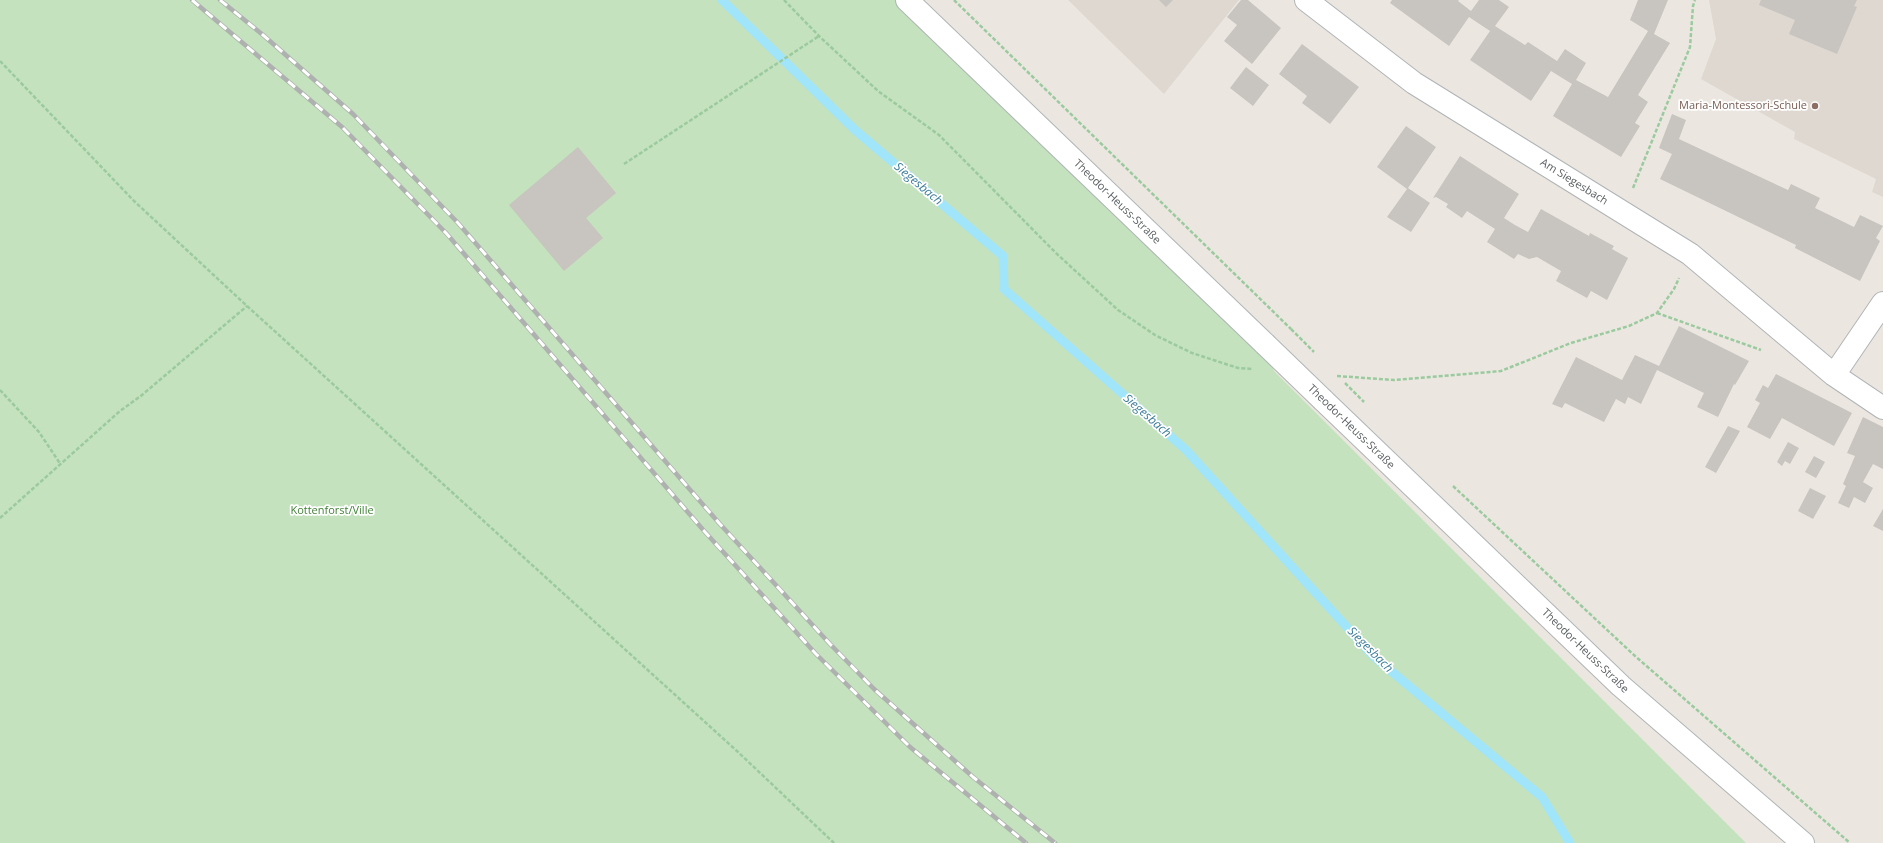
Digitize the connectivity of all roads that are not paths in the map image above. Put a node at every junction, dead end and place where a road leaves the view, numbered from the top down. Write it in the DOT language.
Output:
graph roads {
  1 [pos="907,0"];
  2 [pos="1306,0"];
  3 [pos="1883,303"];
  4 [pos="1834,375"];
  5 [pos="1883,408"];
  6 [pos="1804,843"];
  1 -- 6 [label="main road, Theodor-Heuss-Straße, bridge"];
  2 -- 4 [label="main road, Am Siegesbach"];
  3 -- 4 [label="main road"];
  4 -- 5 [label="main road, Am Siegesbach"];
}
